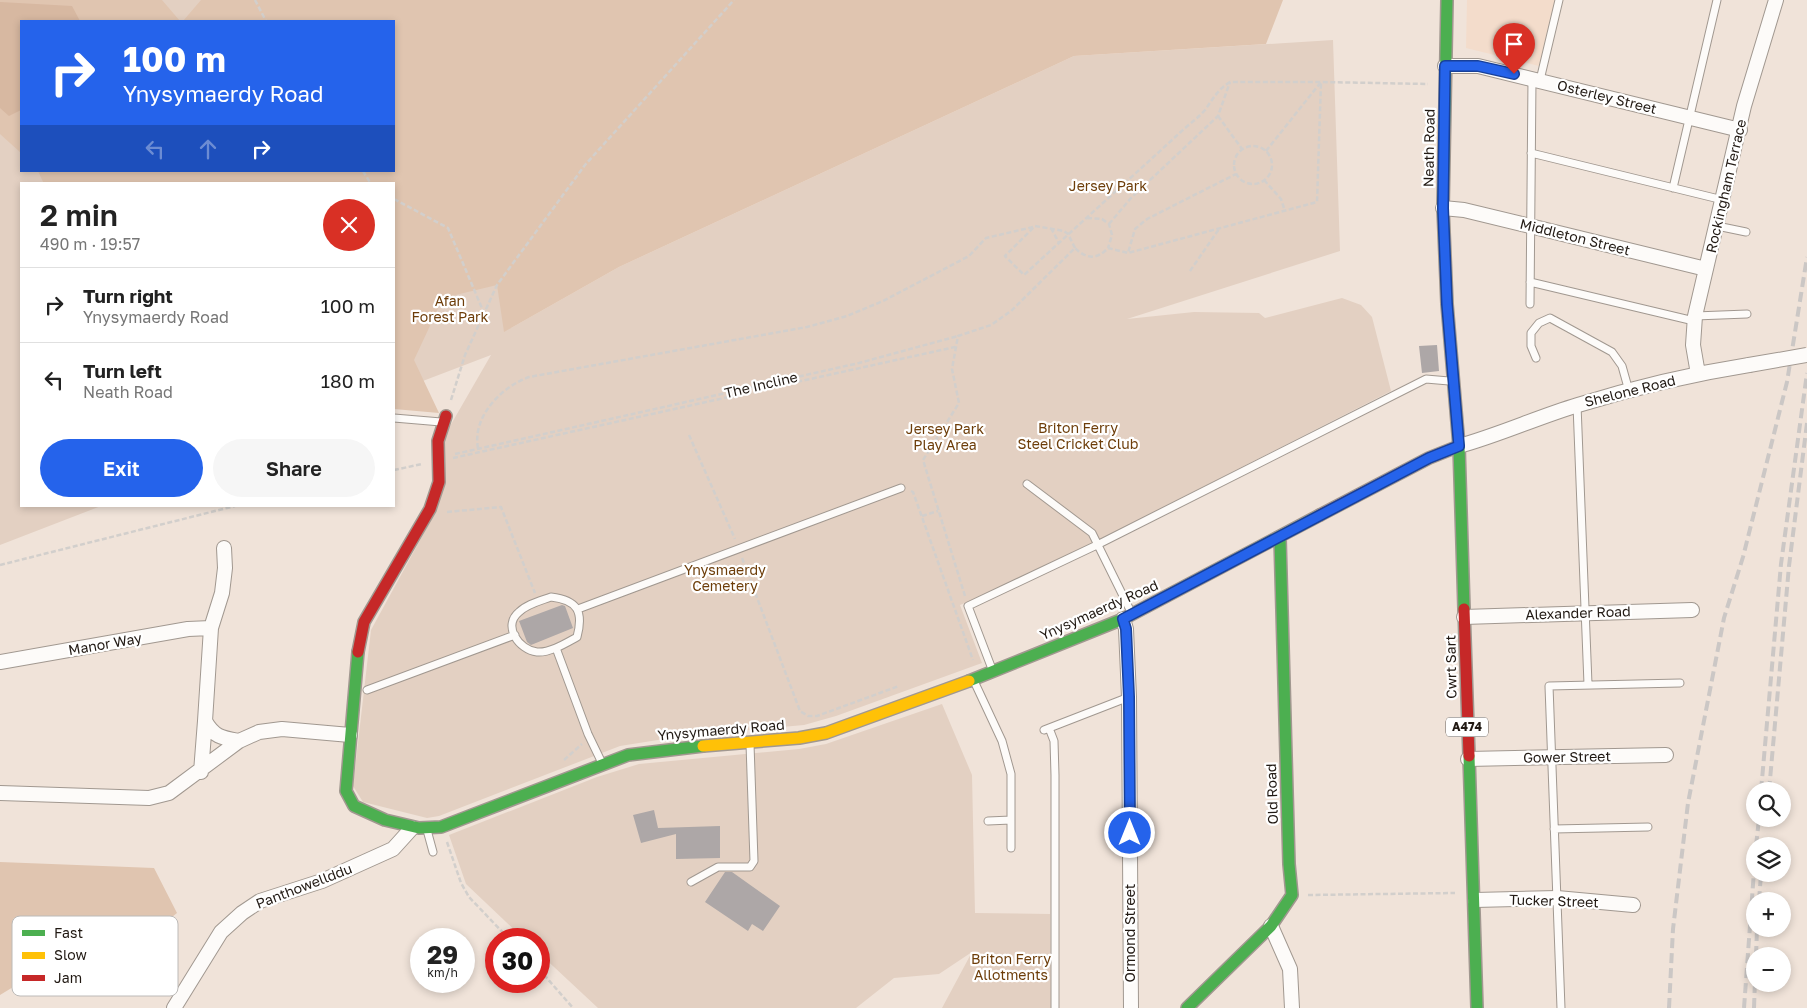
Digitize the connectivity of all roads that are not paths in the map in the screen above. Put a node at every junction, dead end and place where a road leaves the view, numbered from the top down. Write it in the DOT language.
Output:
graph roads {
  1 [pos="1447,0"];
  2 [pos="1559,0"];
  3 [pos="1717,0"];
  4 [pos="1774,0"];
  5 [pos="1445,66"];
  6 [pos="1536,79"];
  7 [pos="1689,118"];
  8 [pos="1740,130"];
  9 [pos="1531,153"];
  10 [pos="1673,188"];
  11 [pos="1723,200"];
  12 [pos="1443,208"];
  13 [pos="1530,226"];
  14 [pos="1717,226"];
  15 [pos="1746,232"];
  16 [pos="1706,270"];
  17 [pos="1530,282"];
  18 [pos="1530,304"];
  19 [pos="1747,314"];
  20 [pos="1695,318"];
  21 [pos="1807,355"];
  22 [pos="1536,358"];
  23 [pos="1698,374"];
  24 [pos="1455,381"];
  25 [pos="1629,392"];
  26 [pos="1578,405"];
  27 [pos="395,418"];
  28 [pos="445,419"];
  29 [pos="1459,446"];
  30 [pos="1026,484"];
  31 [pos="901,488"];
  32 [pos="1280,538"];
  33 [pos="1099,544"];
  34 [pos="224,548"];
  35 [pos="578,609"];
  36 [pos="1692,610"];
  37 [pos="1586,613"];
  38 [pos="1128,617"];
  39 [pos="1464,617"];
  40 [pos="211,628"];
  41 [pos="515,636"];
  42 [pos="556,648"];
  43 [pos="0,662"];
  44 [pos="992,671"];
  45 [pos="973,678"];
  46 [pos="1680,682"];
  47 [pos="1588,684"];
  48 [pos="368,690"];
  49 [pos="1129,697"];
  50 [pos="205,720"];
  51 [pos="350,735"];
  52 [pos="240,741"];
  53 [pos="750,742"];
  54 [pos="1666,755"];
  55 [pos="1552,757"];
  56 [pos="1468,759"];
  57 [pos="602,764"];
  58 [pos="201,772"];
  59 [pos="0,793"];
  60 [pos="1011,820"];
  61 [pos="988,821"];
  62 [pos="1648,827"];
  63 [pos="412,828"];
  64 [pos="1554,829"];
  65 [pos="426,830"];
  66 [pos="1011,848"];
  67 [pos="433,852"];
  68 [pos="691,882"];
  69 [pos="1475,897"];
  70 [pos="1557,898"];
  71 [pos="1632,905"];
  72 [pos="1271,926"];
  73 [pos="174,1008"];
  74 [pos="1055,1008"];
  75 [pos="1131,1008"];
  76 [pos="1187,1008"];
  77 [pos="1292,1008"];
  78 [pos="1477,1008"];
  79 [pos="1561,1008"];
  1 -- 5 [label="street, Neath Road / A474"];
  2 -- 6 [label="lane"];
  3 -- 7 [label="lane"];
  4 -- 8 [label="street, Rockingham Terrace"];
  5 -- 6 [label="street, Osterley Street"];
  5 -- 12 [label="street, Neath Road / A474"];
  6 -- 7 [label="street, Osterley Street"];
  6 -- 9 [label="lane"];
  7 -- 8 [label="street, Osterley Street"];
  7 -- 10 [label="lane"];
  8 -- 11 [label="street, Rockingham Terrace"];
  9 -- 10 [label="lane"];
  9 -- 13 [label="lane"];
  10 -- 11 [label="lane"];
  11 -- 14 [label="street, Rockingham Terrace"];
  12 -- 13 [label="street, Middleton Street"];
  12 -- 24 [label="street, Neath Road / A474"];
  13 -- 16 [label="street, Middleton Street"];
  13 -- 17 [label="lane"];
  14 -- 15 [label="lane"];
  14 -- 16 [label="street, Rockingham Terrace"];
  16 -- 20 [label="street, Rockingham Terrace"];
  17 -- 18 [label="lane"];
  17 -- 20 [label="lane"];
  19 -- 20 [label="lane"];
  20 -- 23 [label="street, Rockingham Terrace"];
  21 -- 23 [label="street, Shelone Road, bridge"];
  22 -- 25 [label="lane"];
  23 -- 25 [label="street, Shelone Road"];
  24 -- 29 [label="street, Neath Road / A474"];
  24 -- 33 [label="lane"];
  25 -- 26 [label="street, Shelone Road"];
  26 -- 29 [label="street, Shelone Road"];
  26 -- 37 [label="lane"];
  27 -- 28 [label="lane"];
  28 -- 51 [label="street, Ynysymaerdy Road"];
  29 -- 32 [label="street, Ynysymaerdy Road"];
  29 -- 39 [label="street, Cwrt Sart / A474"];
  30 -- 33 [label="lane, Ormond Street"];
  31 -- 35 [label="lane"];
  32 -- 38 [label="street, Ynysymaerdy Road"];
  32 -- 72 [label="street, Old Road"];
  33 -- 38 [label="lane, Ormond Street"];
  33 -- 44 [label="lane"];
  34 -- 40 [label="street"];
  35 -- 41 [label="lane"];
  35 -- 42 [label="lane"];
  36 -- 37 [label="street, Alexander Road"];
  37 -- 39 [label="street, Alexander Road"];
  37 -- 47 [label="lane"];
  38 -- 44 [label="street, Ynysymaerdy Road"];
  38 -- 49 [label="street, Ormond Street"];
  39 -- 56 [label="street, Cwrt Sart / A474"];
  40 -- 43 [label="street, Manor Way"];
  40 -- 50 [label="street"];
  41 -- 42 [label="lane"];
  41 -- 48 [label="lane"];
  42 -- 57 [label="lane"];
  44 -- 45 [label="street, Ynysymaerdy Road"];
  45 -- 53 [label="street, Ynysymaerdy Road"];
  45 -- 60 [label="lane"];
  46 -- 47 [label="lane"];
  47 -- 55 [label="lane"];
  49 -- 74 [label="lane"];
  49 -- 75 [label="street, Ormond Street"];
  50 -- 52 [label="street"];
  50 -- 58 [label="street"];
  51 -- 52 [label="street"];
  51 -- 63 [label="street, Ynysymaerdy Road"];
  52 -- 58 [label="street"];
  53 -- 57 [label="street, Ynysymaerdy Road"];
  53 -- 68 [label="lane"];
  54 -- 55 [label="street, Gower Street"];
  55 -- 56 [label="street, Gower Street"];
  55 -- 64 [label="lane"];
  56 -- 69 [label="street, Cwrt Sart / A474"];
  57 -- 65 [label="street, Ynysymaerdy Road"];
  58 -- 59 [label="street"];
  60 -- 61 [label="lane"];
  60 -- 66 [label="lane"];
  62 -- 64 [label="lane"];
  63 -- 65 [label="street, Ynysymaerdy Road"];
  63 -- 73 [label="street, Panthowellddu"];
  64 -- 70 [label="lane"];
  65 -- 67 [label="lane"];
  69 -- 70 [label="street, Tucker Street"];
  69 -- 78 [label="street, Cwrt Sart / A474"];
  70 -- 71 [label="street, Tucker Street"];
  70 -- 79 [label="lane"];
  72 -- 76 [label="street"];
  72 -- 77 [label="street"];
}
